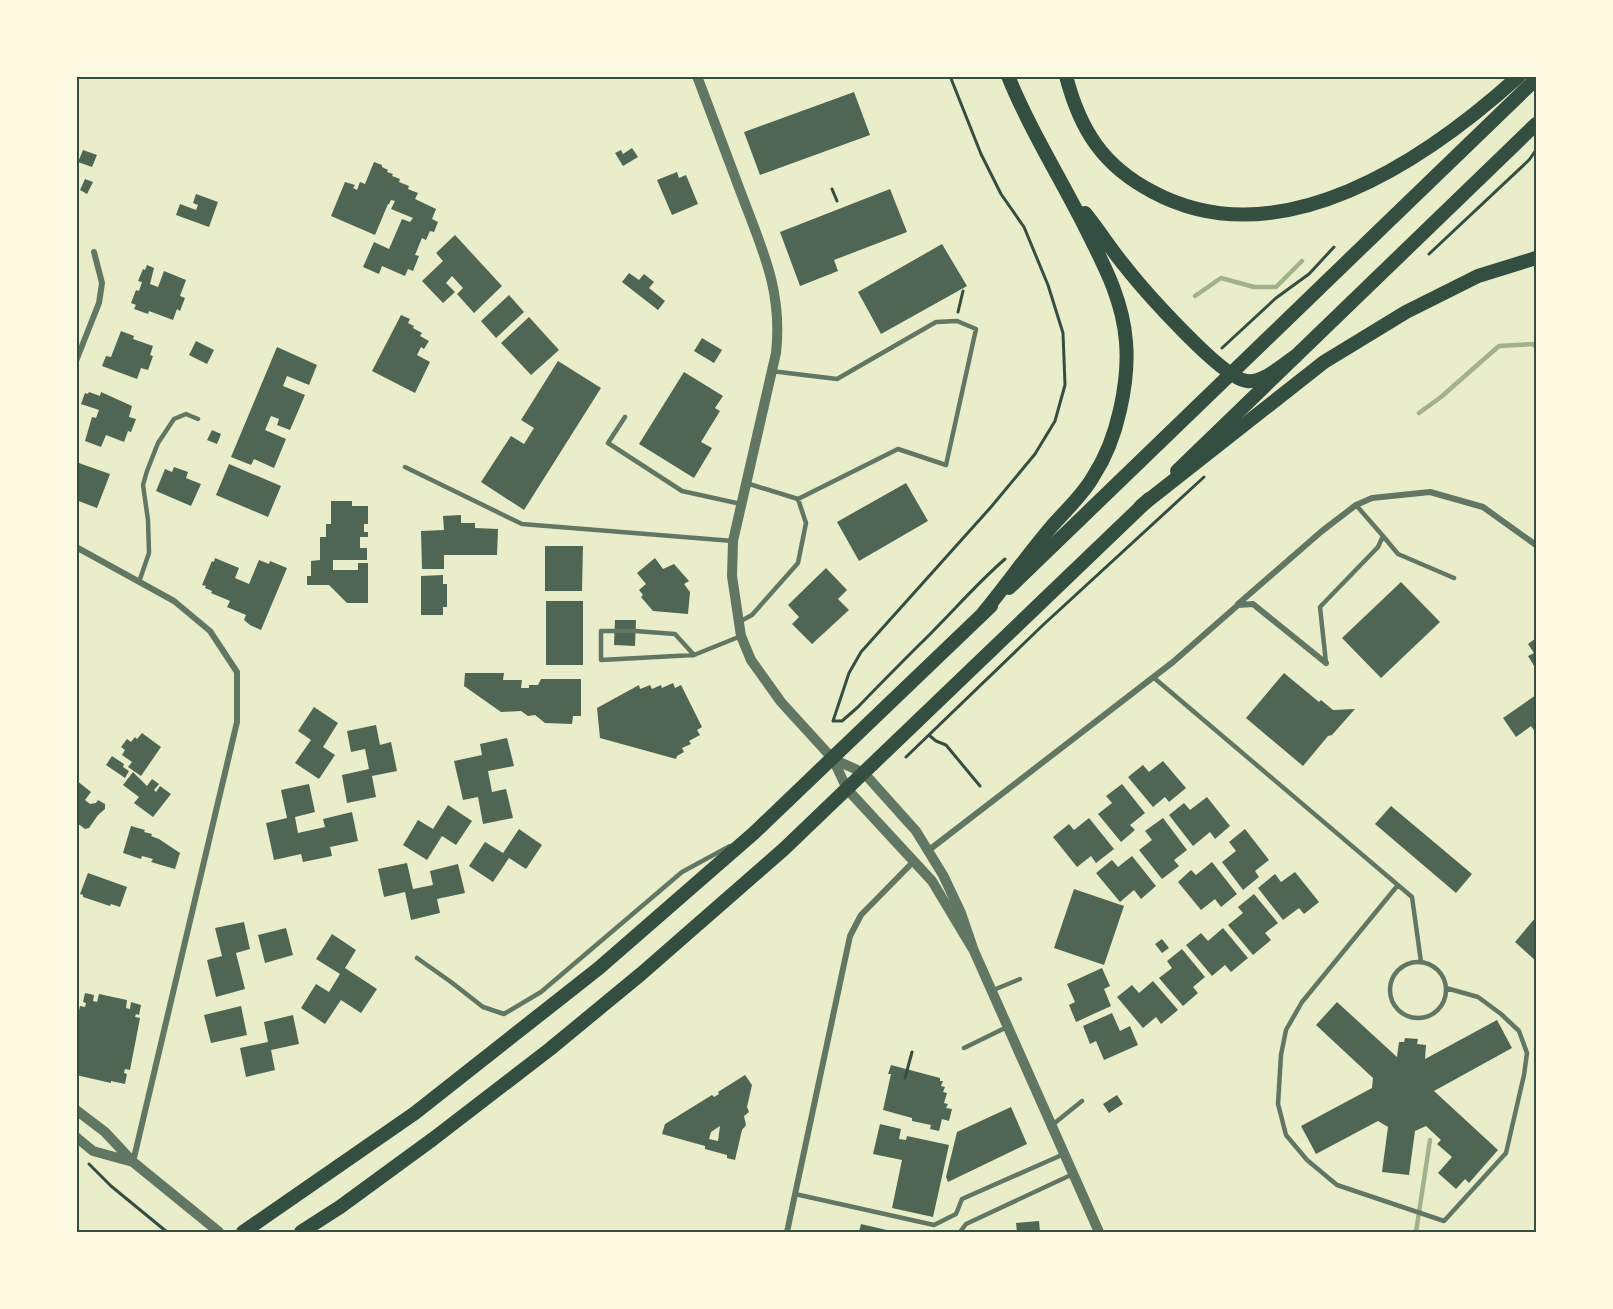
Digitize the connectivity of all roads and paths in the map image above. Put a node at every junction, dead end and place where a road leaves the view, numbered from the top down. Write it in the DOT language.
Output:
graph roads {
  1 [pos="697,76"];
  2 [pos="950,76"];
  3 [pos="1008,76"];
  4 [pos="1066,76"];
  5 [pos="1519,76"];
  6 [pos="1536,79"];
  7 [pos="1536,124"];
  8 [pos="1536,150"];
  9 [pos="832,189"];
  10 [pos="1070,195"];
  11 [pos="837,201"];
  12 [pos="1334,247"];
  13 [pos="94,252"];
  14 [pos="1429,254"];
  15 [pos="1536,258"];
  16 [pos="963,291"];
  17 [pos="957,315"];
  18 [pos="1219,351"];
  19 [pos="1296,356"];
  20 [pos="76,361"];
  21 [pos="771,371"];
  22 [pos="1230,374"];
  23 [pos="625,417"];
  24 [pos="198,419"];
  25 [pos="405,467"];
  26 [pos="1209,472"];
  27 [pos="746,483"];
  28 [pos="798,499"];
  29 [pos="741,504"];
  30 [pos="1356,505"];
  31 [pos="1141,506"];
  32 [pos="1383,536"];
  33 [pos="734,541"];
  34 [pos="1536,545"];
  35 [pos="76,547"];
  36 [pos="1011,554"];
  37 [pos="1454,578"];
  38 [pos="139,582"];
  39 [pos="1238,605"];
  40 [pos="984,612"];
  41 [pos="738,623"];
  42 [pos="741,636"];
  43 [pos="694,655"];
  44 [pos="1326,663"];
  45 [pos="1153,677"];
  46 [pos="930,736"];
  47 [pos="906,758"];
  48 [pos="832,759"];
  49 [pos="864,773"];
  50 [pos="980,786"];
  51 [pos="847,789"];
  52 [pos="754,833"];
  53 [pos="929,850"];
  54 [pos="914,861"];
  55 [pos="1398,885"];
  56 [pos="974,951"];
  57 [pos="417,958"];
  58 [pos="1421,962"];
  59 [pos="1020,979"];
  60 [pos="1446,988"];
  61 [pos="991,991"];
  62 [pos="1007,1027"];
  63 [pos="964,1048"];
  64 [pos="912,1052"];
  65 [pos="905,1078"];
  66 [pos="1082,1101"];
  67 [pos="76,1110"];
  68 [pos="1052,1126"];
  69 [pos="76,1137"];
  70 [pos="1064,1154"];
  71 [pos="85,1161"];
  72 [pos="133,1162"];
  73 [pos="1073,1174"];
  74 [pos="795,1194"];
  75 [pos="167,1233"];
  76 [pos="219,1233"];
  77 [pos="243,1233"];
  78 [pos="301,1233"];
  79 [pos="787,1233"];
  80 [pos="960,1233"];
  81 [pos="1099,1233"];
  1 -- 21 [label="street"];
  2 -- 36 [label="path"];
  3 -- 10 [label="main road"];
  4 -- 5 [label="main road"];
  6 -- 22 [label="main road"];
  7 -- 19 [label="main road"];
  8 -- 14 [label="path"];
  9 -- 11 [label="path"];
  10 -- 22 [label="main road"];
  10 -- 40 [label="main road"];
  12 -- 18 [label="path"];
  13 -- 20 [label="street"];
  15 -- 31 [label="main road"];
  16 -- 17 [label="path"];
  19 -- 22 [label="main road"];
  19 -- 31 [label="main road"];
  21 -- 27 [label="street"];
  21 -- 28 [label="lane"];
  22 -- 40 [label="main road"];
  23 -- 29 [label="lane"];
  24 -- 38 [label="lane"];
  25 -- 33 [label="lane"];
  26 -- 46 [label="path"];
  27 -- 28 [label="lane"];
  27 -- 29 [label="street"];
  28 -- 41 [label="lane"];
  29 -- 33 [label="street"];
  30 -- 32 [label="lane"];
  30 -- 34 [label="street"];
  30 -- 39 [label="street"];
  31 -- 49 [label="main road"];
  32 -- 37 [label="lane"];
  32 -- 44 [label="lane"];
  33 -- 41 [label="street"];
  35 -- 38 [label="street"];
  38 -- 72 [label="street"];
  39 -- 44 [label="street"];
  39 -- 45 [label="street"];
  40 -- 48 [label="main road"];
  41 -- 42 [label="street"];
  42 -- 43 [label="lane"];
  42 -- 48 [label="street"];
  43 -- 43 [label="lane"];
  45 -- 53 [label="street"];
  45 -- 55 [label="lane"];
  46 -- 47 [label="path"];
  46 -- 50 [label="path"];
  48 -- 49 [label="street"];
  48 -- 51 [label="street"];
  48 -- 52 [label="main road"];
  49 -- 51 [label="main road"];
  49 -- 53 [label="street"];
  51 -- 54 [label="street"];
  51 -- 78 [label="main road"];
  52 -- 57 [label="lane"];
  52 -- 77 [label="main road"];
  53 -- 56 [label="street"];
  54 -- 56 [label="street"];
  54 -- 74 [label="street"];
  55 -- 58 [label="lane"];
  55 -- 60 [label="lane"];
  56 -- 61 [label="street"];
  58 -- 60 [label="lane"];
  58 -- 60 [label="lane"];
  59 -- 61 [label="lane"];
  61 -- 62 [label="street"];
  62 -- 63 [label="lane"];
  62 -- 68 [label="street"];
  64 -- 65 [label="path"];
  66 -- 68 [label="lane"];
  67 -- 72 [label="street"];
  68 -- 70 [label="street"];
  69 -- 72 [label="street"];
  70 -- 73 [label="street"];
  70 -- 74 [label="lane"];
  71 -- 75 [label="path"];
  72 -- 76 [label="street"];
  73 -- 80 [label="lane"];
  73 -- 81 [label="street"];
  74 -- 79 [label="street"];
}
